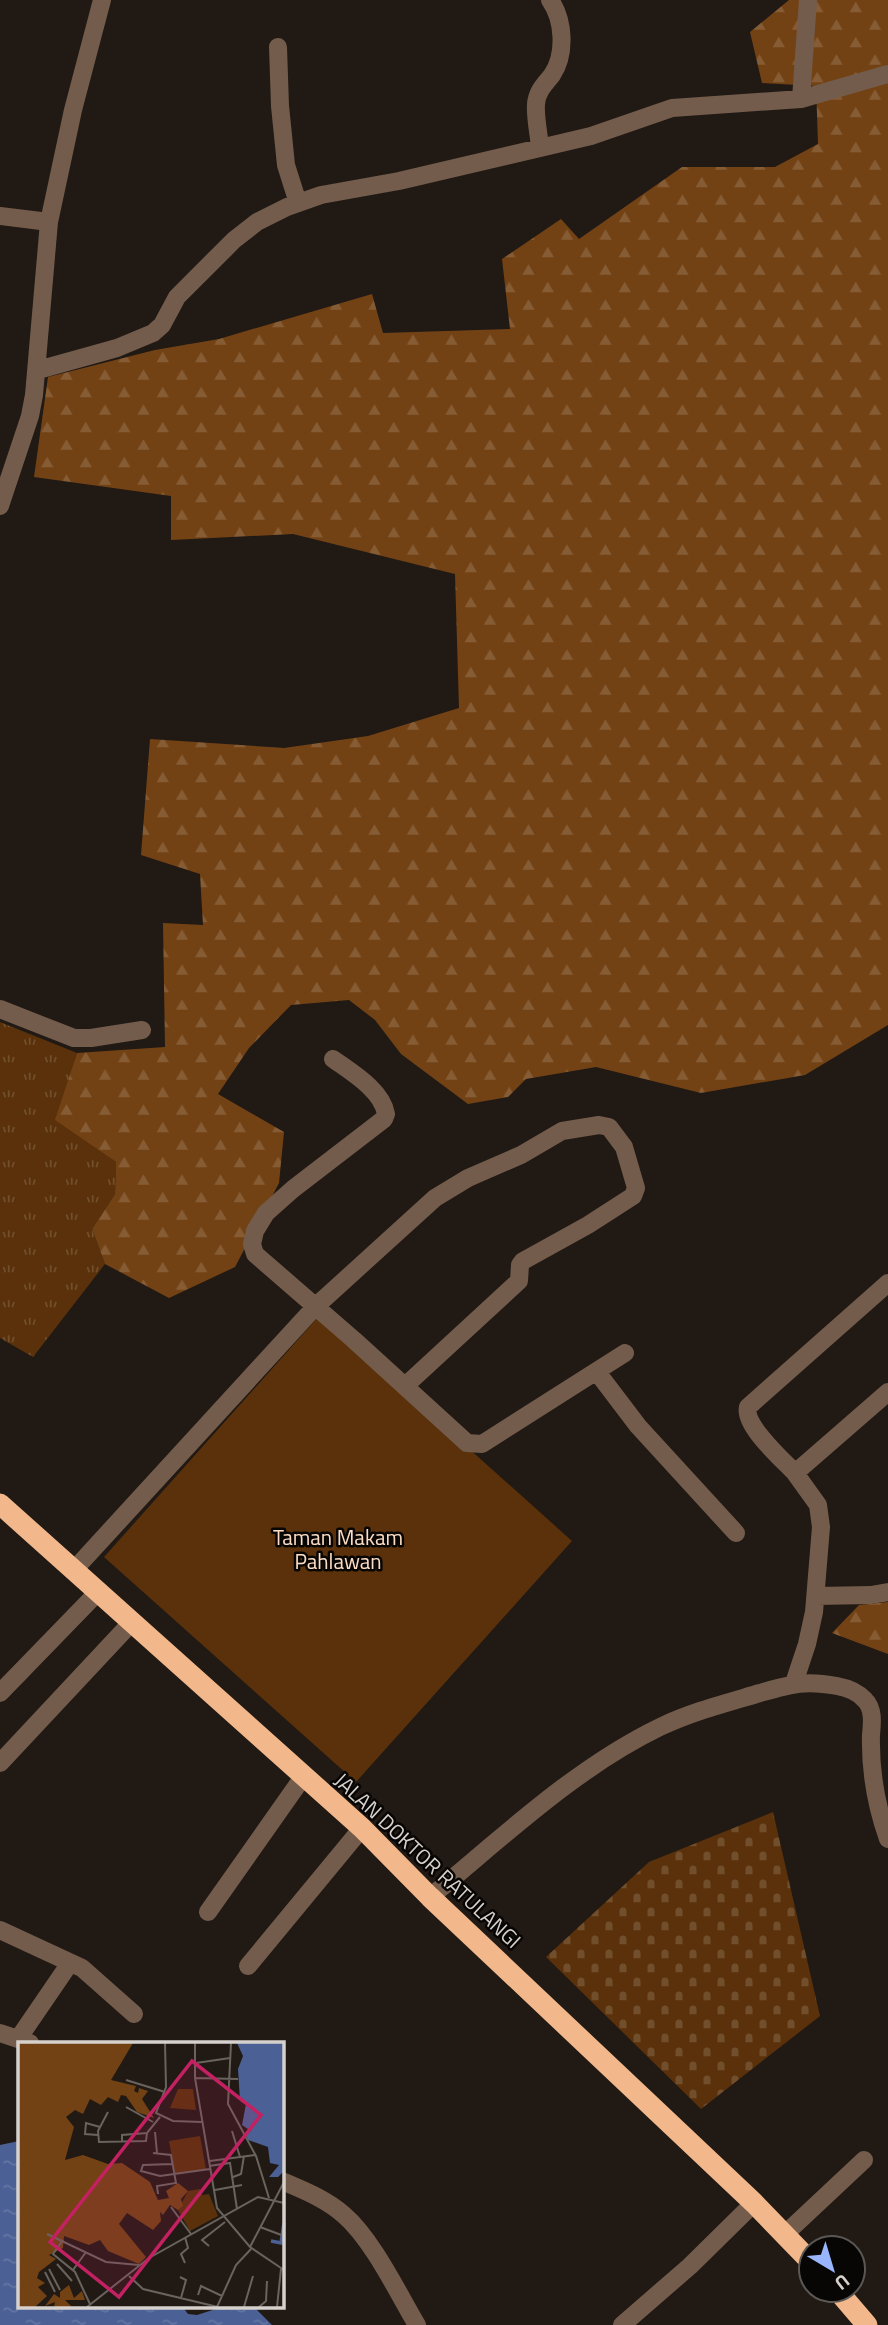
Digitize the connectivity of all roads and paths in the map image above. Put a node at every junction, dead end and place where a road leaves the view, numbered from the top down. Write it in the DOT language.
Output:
graph roads {
  1 [pos="102,0"];
  2 [pos="550,0"];
  3 [pos="808,0"];
  4 [pos="278,47"];
  5 [pos="888,74"];
  6 [pos="801,99"];
  7 [pos="540,148"];
  8 [pos="298,203"];
  9 [pos="0,216"];
  10 [pos="49,222"];
  11 [pos="38,370"];
  12 [pos="0,506"];
  13 [pos="0,1009"];
  14 [pos="142,1030"];
  15 [pos="334,1059"];
  16 [pos="888,1283"];
  17 [pos="314,1307"];
  18 [pos="625,1353"];
  19 [pos="597,1373"];
  20 [pos="405,1386"];
  21 [pos="888,1392"];
  22 [pos="795,1473"];
  23 [pos="0,1504"];
  24 [pos="736,1532"];
  25 [pos="72,1571"];
  26 [pos="888,1592"];
  27 [pos="97,1593"];
  28 [pos="816,1595"];
  29 [pos="131,1623"];
  30 [pos="794,1683"];
  31 [pos="0,1693"];
  32 [pos="0,1763"];
  33 [pos="303,1777"];
  34 [pos="362,1828"];
  35 [pos="888,1839"];
  36 [pos="430,1897"];
  37 [pos="208,1912"];
  38 [pos="0,1930"];
  39 [pos="70,1963"];
  40 [pos="248,1966"];
  41 [pos="134,2014"];
  42 [pos="0,2033"];
  43 [pos="24,2041"];
  44 [pos="864,2161"];
  45 [pos="284,2182"];
  46 [pos="754,2203"];
  47 [pos="784,2235"];
  48 [pos="797,2248"];
  49 [pos="847,2304"];
  50 [pos="859,2322"];
  51 [pos="417,2325"];
  52 [pos="622,2325"];
  1 -- 10 [label="street"];
  2 -- 7 [label="street"];
  3 -- 6 [label="street"];
  4 -- 8 [label="street"];
  5 -- 6 [label="street"];
  6 -- 7 [label="street"];
  7 -- 8 [label="street"];
  8 -- 11 [label="street"];
  9 -- 10 [label="street"];
  10 -- 11 [label="street"];
  11 -- 12 [label="street"];
  13 -- 14 [label="street"];
  15 -- 17 [label="street"];
  16 -- 22 [label="street"];
  17 -- 20 [label="street"];
  17 -- 20 [label="street"];
  17 -- 25 [label="street"];
  18 -- 19 [label="street"];
  19 -- 20 [label="street"];
  19 -- 24 [label="street"];
  21 -- 22 [label="street"];
  22 -- 28 [label="street"];
  23 -- 25 [label="highway, JALAN DOKTOR RATULANGI"];
  25 -- 27 [label="highway, JALAN DOKTOR RATULANGI"];
  26 -- 28 [label="street"];
  27 -- 29 [label="highway, JALAN DOKTOR RATULANGI"];
  27 -- 31 [label="street"];
  28 -- 30 [label="street"];
  29 -- 32 [label="street"];
  29 -- 33 [label="highway, JALAN DOKTOR RATULANGI"];
  30 -- 35 [label="street"];
  30 -- 36 [label="street"];
  33 -- 34 [label="highway, JALAN DOKTOR RATULANGI"];
  33 -- 37 [label="street"];
  34 -- 36 [label="highway, JALAN DOKTOR RATULANGI"];
  34 -- 40 [label="street"];
  36 -- 46 [label="highway, JALAN DOKTOR RATULANGI"];
  38 -- 39 [label="street"];
  39 -- 41 [label="street"];
  39 -- 43 [label="street"];
  42 -- 43 [label="street"];
  44 -- 47 [label="street"];
  45 -- 51 [label="street"];
  46 -- 47 [label="highway, JALAN DOKTOR RATULANGI"];
  46 -- 52 [label="street"];
  47 -- 48 [label="highway, JALAN DOKTOR RATULANGI"];
  49 -- 50 [label="highway"];
}
